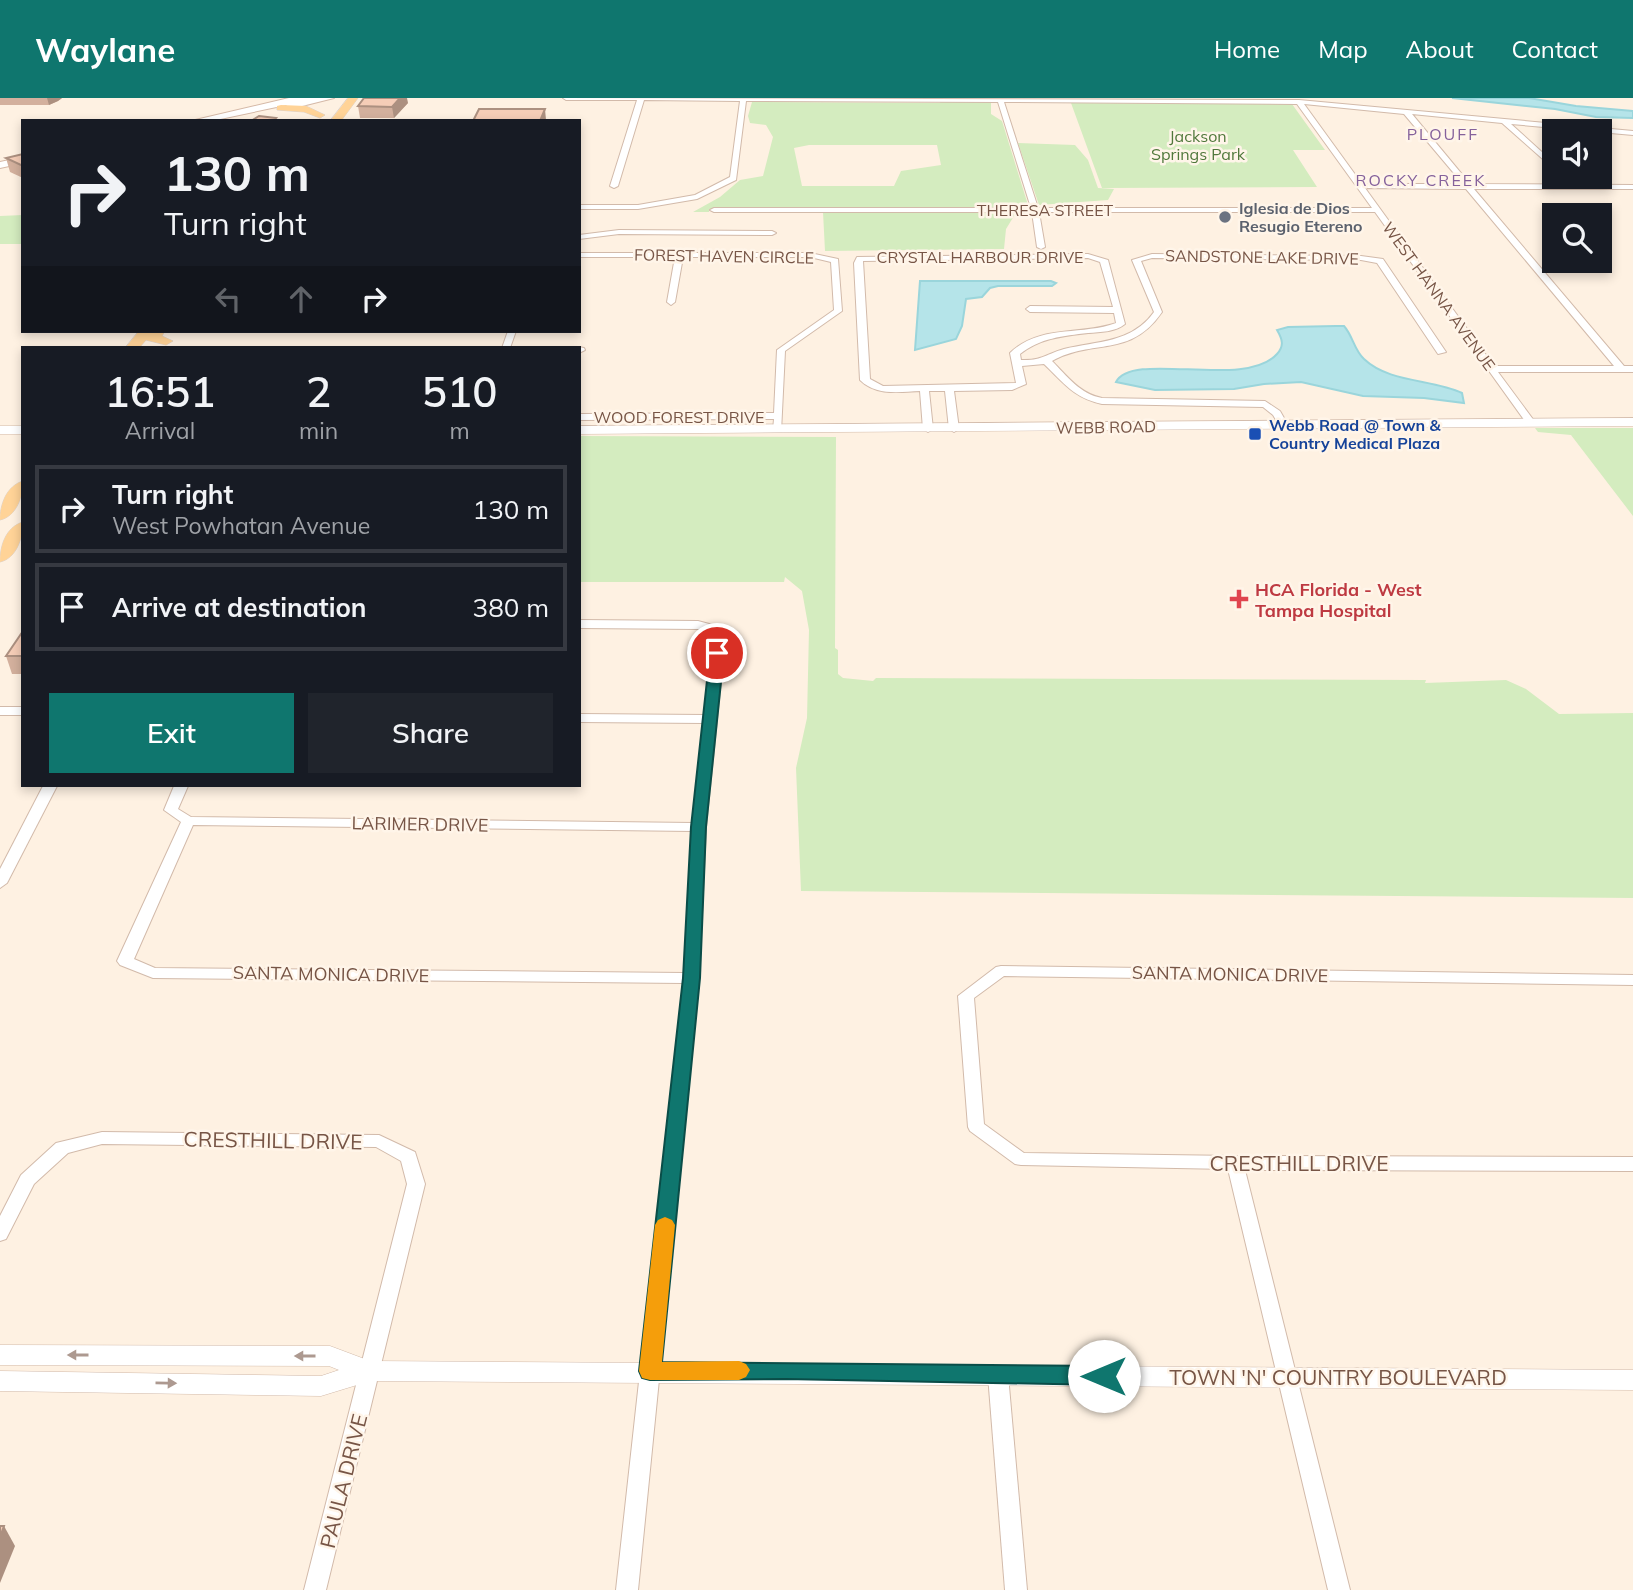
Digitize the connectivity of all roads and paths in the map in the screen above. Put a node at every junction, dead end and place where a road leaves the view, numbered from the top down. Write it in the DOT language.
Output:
graph roads {
  1 [pos="303,98"];
  2 [pos="331,98"];
  3 [pos="352,98"];
  4 [pos="566,98"];
  5 [pos="640,99"];
  6 [pos="743,99"];
  7 [pos="1000,99"];
  8 [pos="1299,102"];
  9 [pos="281,108"];
  10 [pos="1406,111"];
  11 [pos="318,118"];
  12 [pos="205,119"];
  13 [pos="232,119"];
  14 [pos="336,119"];
  15 [pos="1504,121"];
  16 [pos="1633,133"];
  17 [pos="1542,156"];
  18 [pos="21,160"];
  19 [pos="0,165"];
  20 [pos="21,166"];
  21 [pos="0,171"];
  22 [pos="614,186"];
  23 [pos="1362,186"];
  24 [pos="1469,186"];
  25 [pos="1542,186"];
  26 [pos="1612,187"];
  27 [pos="1633,187"];
  28 [pos="581,207"];
  29 [pos="1035,209"];
  30 [pos="714,210"];
  31 [pos="773,210"];
  32 [pos="1376,210"];
  33 [pos="581,237"];
  34 [pos="1041,247"];
  35 [pos="581,255"];
  36 [pos="679,255"];
  37 [pos="671,302"];
  38 [pos="1030,309"];
  39 [pos="1118,310"];
  40 [pos="1441,352"];
  41 [pos="1046,361"];
  42 [pos="1017,363"];
  43 [pos="1493,369"];
  44 [pos="1621,369"];
  45 [pos="1633,369"];
  46 [pos="923,388"];
  47 [pos="949,388"];
  48 [pos="1265,404"];
  49 [pos="779,416"];
  50 [pos="581,417"];
  51 [pos="1530,422"];
  52 [pos="1633,422"];
  53 [pos="1264,425"];
  54 [pos="1283,425"];
  55 [pos="928,429"];
  56 [pos="954,429"];
  57 [pos="0,430"];
  58 [pos="21,430"];
  59 [pos="581,430"];
  60 [pos="778,430"];
  61 [pos="21,489"];
  62 [pos="0,515"];
  63 [pos="0,522"];
  64 [pos="21,530"];
  65 [pos="0,534"];
  66 [pos="0,557"];
  67 [pos="581,624"];
  68 [pos="0,711"];
  69 [pos="21,711"];
  70 [pos="581,718"];
  71 [pos="709,719"];
  72 [pos="49,787"];
  73 [pos="181,787"];
  74 [pos="188,821"];
  75 [pos="699,827"];
  76 [pos="0,883"];
  77 [pos="691,978"];
  78 [pos="1633,980"];
  79 [pos="976,1127"];
  80 [pos="1235,1163"];
  81 [pos="1633,1164"];
  82 [pos="0,1234"];
  83 [pos="0,1355"];
  84 [pos="370,1371"];
  85 [pos="650,1371"];
  86 [pos="998,1376"];
  87 [pos="1288,1376"];
  88 [pos="1633,1380"];
  89 [pos="0,1381"];
  90 [pos="315,1590"];
  91 [pos="628,1590"];
  92 [pos="1016,1590"];
  93 [pos="1339,1590"];
  1 -- 12 [label="main road"];
  2 -- 9 [label="main road"];
  2 -- 11 [label="main road"];
  3 -- 14 [label="main road"];
  4 -- 5 [label="street"];
  5 -- 6 [label="street"];
  5 -- 22 [label="street"];
  6 -- 7 [label="street"];
  6 -- 28 [label="street"];
  7 -- 8 [label="street"];
  7 -- 29 [label="street"];
  8 -- 10 [label="street"];
  8 -- 23 [label="street, WEST HANNA AVENUE"];
  9 -- 11 [label="main road"];
  9 -- 13 [label="main road"];
  10 -- 15 [label="street"];
  10 -- 24 [label="street"];
  15 -- 16 [label="street"];
  15 -- 17 [label="street"];
  18 -- 19 [label="main road"];
  20 -- 21 [label="main road"];
  23 -- 24 [label="street"];
  23 -- 32 [label="street, WEST HANNA AVENUE"];
  24 -- 25 [label="street"];
  24 -- 44 [label="street"];
  26 -- 27 [label="street"];
  29 -- 31 [label="street, THERESA STREET"];
  29 -- 32 [label="street, THERESA STREET"];
  29 -- 34 [label="street"];
  30 -- 31 [label="street, THERESA STREET"];
  31 -- 33 [label="street"];
  32 -- 43 [label="street, WEST HANNA AVENUE"];
  35 -- 36 [label="street, FOREST HAVEN CIRCLE"];
  36 -- 37 [label="street"];
  36 -- 49 [label="street, FOREST HAVEN CIRCLE"];
  38 -- 39 [label="street"];
  39 -- 42 [label="street, CRYSTAL HARBOUR DRIVE"];
  39 -- 46 [label="street, CRYSTAL HARBOUR DRIVE"];
  40 -- 41 [label="street, SANDSTONE LAKE DRIVE"];
  41 -- 42 [label="street, SANDSTONE LAKE DRIVE"];
  41 -- 48 [label="street"];
  42 -- 47 [label="street, CRYSTAL HARBOUR DRIVE"];
  43 -- 44 [label="street"];
  43 -- 51 [label="street, WEST HANNA AVENUE"];
  44 -- 45 [label="street"];
  46 -- 47 [label="street, CRYSTAL HARBOUR DRIVE"];
  46 -- 55 [label="street"];
  47 -- 56 [label="street"];
  48 -- 53 [label="street"];
  48 -- 54 [label="street"];
  49 -- 50 [label="street, WOOD FOREST DRIVE"];
  49 -- 60 [label="street, FOREST HAVEN CIRCLE"];
  51 -- 52 [label="street, WEBB ROAD"];
  51 -- 54 [label="street, WEBB ROAD"];
  53 -- 54 [label="street, WEBB ROAD"];
  53 -- 56 [label="street, WEBB ROAD"];
  55 -- 56 [label="street, WEBB ROAD"];
  55 -- 60 [label="street, WEBB ROAD"];
  57 -- 58 [label="street"];
  59 -- 60 [label="street, WEBB ROAD"];
  61 -- 62 [label="main road"];
  63 -- 65 [label="main road"];
  64 -- 66 [label="main road"];
  67 -- 71 [label="street"];
  68 -- 69 [label="street"];
  70 -- 71 [label="street"];
  71 -- 75 [label="street"];
  72 -- 76 [label="street"];
  73 -- 74 [label="street"];
  74 -- 75 [label="street, LARIMER DRIVE"];
  74 -- 77 [label="street, SANTA MONICA DRIVE"];
  75 -- 77 [label="street"];
  77 -- 85 [label="street"];
  78 -- 79 [label="street, SANTA MONICA DRIVE"];
  79 -- 80 [label="street, CRESTHILL DRIVE"];
  80 -- 81 [label="street, CRESTHILL DRIVE"];
  80 -- 87 [label="street"];
  82 -- 84 [label="street, CRESTHILL DRIVE"];
  84 -- 83 [label="street, TOWN 'N' COUNTRY BOULEVARD, one-way"];
  84 -- 85 [label="street, TOWN 'N' COUNTRY BOULEVARD"];
  89 -- 84 [label="street, TOWN 'N' COUNTRY BOULEVARD, one-way"];
  84 -- 90 [label="street, PAULA DRIVE"];
  85 -- 86 [label="street, TOWN 'N' COUNTRY BOULEVARD"];
  85 -- 91 [label="street"];
  86 -- 87 [label="street, TOWN 'N' COUNTRY BOULEVARD"];
  86 -- 92 [label="street"];
  87 -- 88 [label="street, TOWN 'N' COUNTRY BOULEVARD"];
  87 -- 93 [label="street"];
}
